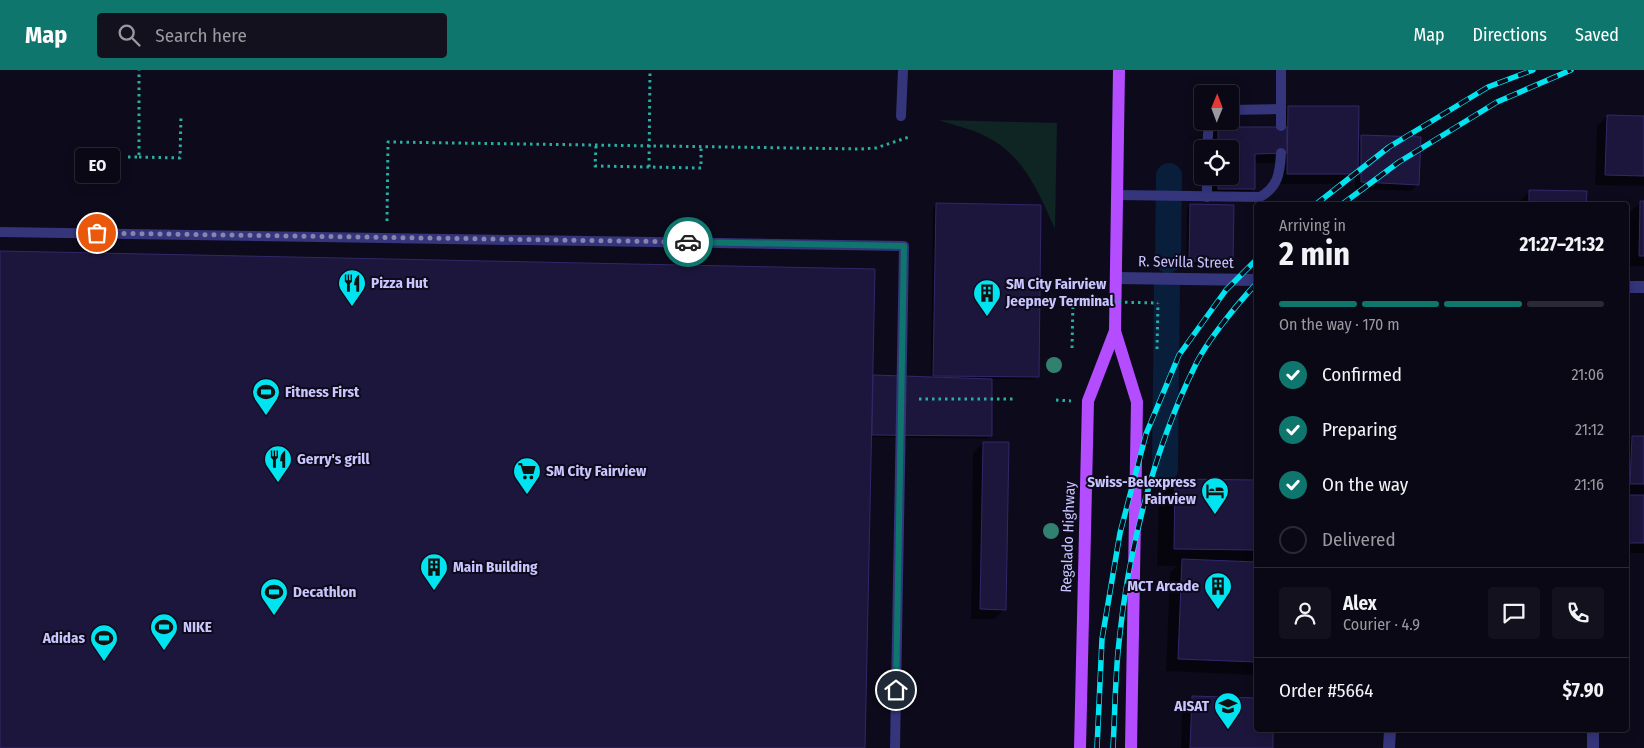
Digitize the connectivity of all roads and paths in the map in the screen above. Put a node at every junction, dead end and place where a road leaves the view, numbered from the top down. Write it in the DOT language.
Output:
graph roads {
  1 [pos="139,70"];
  2 [pos="650,70"];
  3 [pos="903,70"];
  4 [pos="1119,70"];
  5 [pos="1282,70"];
  6 [pos="1280,109"];
  7 [pos="1239,110"];
  8 [pos="181,115"];
  9 [pos="901,116"];
  10 [pos="1281,126"];
  11 [pos="909,137"];
  12 [pos="596,146"];
  13 [pos="701,147"];
  14 [pos="1281,153"];
  15 [pos="128,157"];
  16 [pos="138,157"];
  17 [pos="649,167"];
  18 [pos="1207,185"];
  19 [pos="1118,195"];
  20 [pos="1207,197"];
  21 [pos="0,232"];
  22 [pos="387,238"];
  23 [pos="1116,278"];
  24 [pos="1254,280"];
  25 [pos="1629,287"];
  26 [pos="1644,287"];
  27 [pos="1115,331"];
  28 [pos="1072,348"];
  29 [pos="1157,349"];
  30 [pos="902,399"];
  31 [pos="1016,399"];
  32 [pos="1056,400"];
  33 [pos="1071,401"];
  34 [pos="1390,732"];
  35 [pos="1593,732"];
  36 [pos="895,748"];
  37 [pos="1080,748"];
  38 [pos="1131,748"];
  39 [pos="1389,748"];
  40 [pos="1593,748"];
  1 -- 16 [label="path"];
  2 -- 17 [label="path, bridge"];
  3 -- 9 [label="lane"];
  4 -- 19 [label="main road, Regalado Highway"];
  5 -- 6 [label="lane"];
  6 -- 7 [label="lane"];
  6 -- 10 [label="lane"];
  8 -- 16 [label="path"];
  11 -- 13 [label="path"];
  12 -- 13 [label="path"];
  12 -- 17 [label="path"];
  12 -- 22 [label="path"];
  13 -- 17 [label="path"];
  14 -- 20 [label="lane"];
  15 -- 16 [label="path"];
  18 -- 20 [label="lane"];
  19 -- 20 [label="lane"];
  19 -- 23 [label="main road, Regalado Highway"];
  21 -- 22 [label="lane"];
  22 -- 30 [label="lane"];
  23 -- 24 [label="street, R. Sevilla Street"];
  23 -- 27 [label="main road, Regalado Highway"];
  25 -- 26 [label="street"];
  27 -- 37 [label="main road, Regalado Highway"];
  27 -- 38 [label="main road, Regalado Highway"];
  28 -- 29 [label="path, bridge"];
  30 -- 31 [label="path"];
  30 -- 36 [label="lane"];
  32 -- 33 [label="path"];
  34 -- 39 [label="street"];
  35 -- 40 [label="street"];
}
